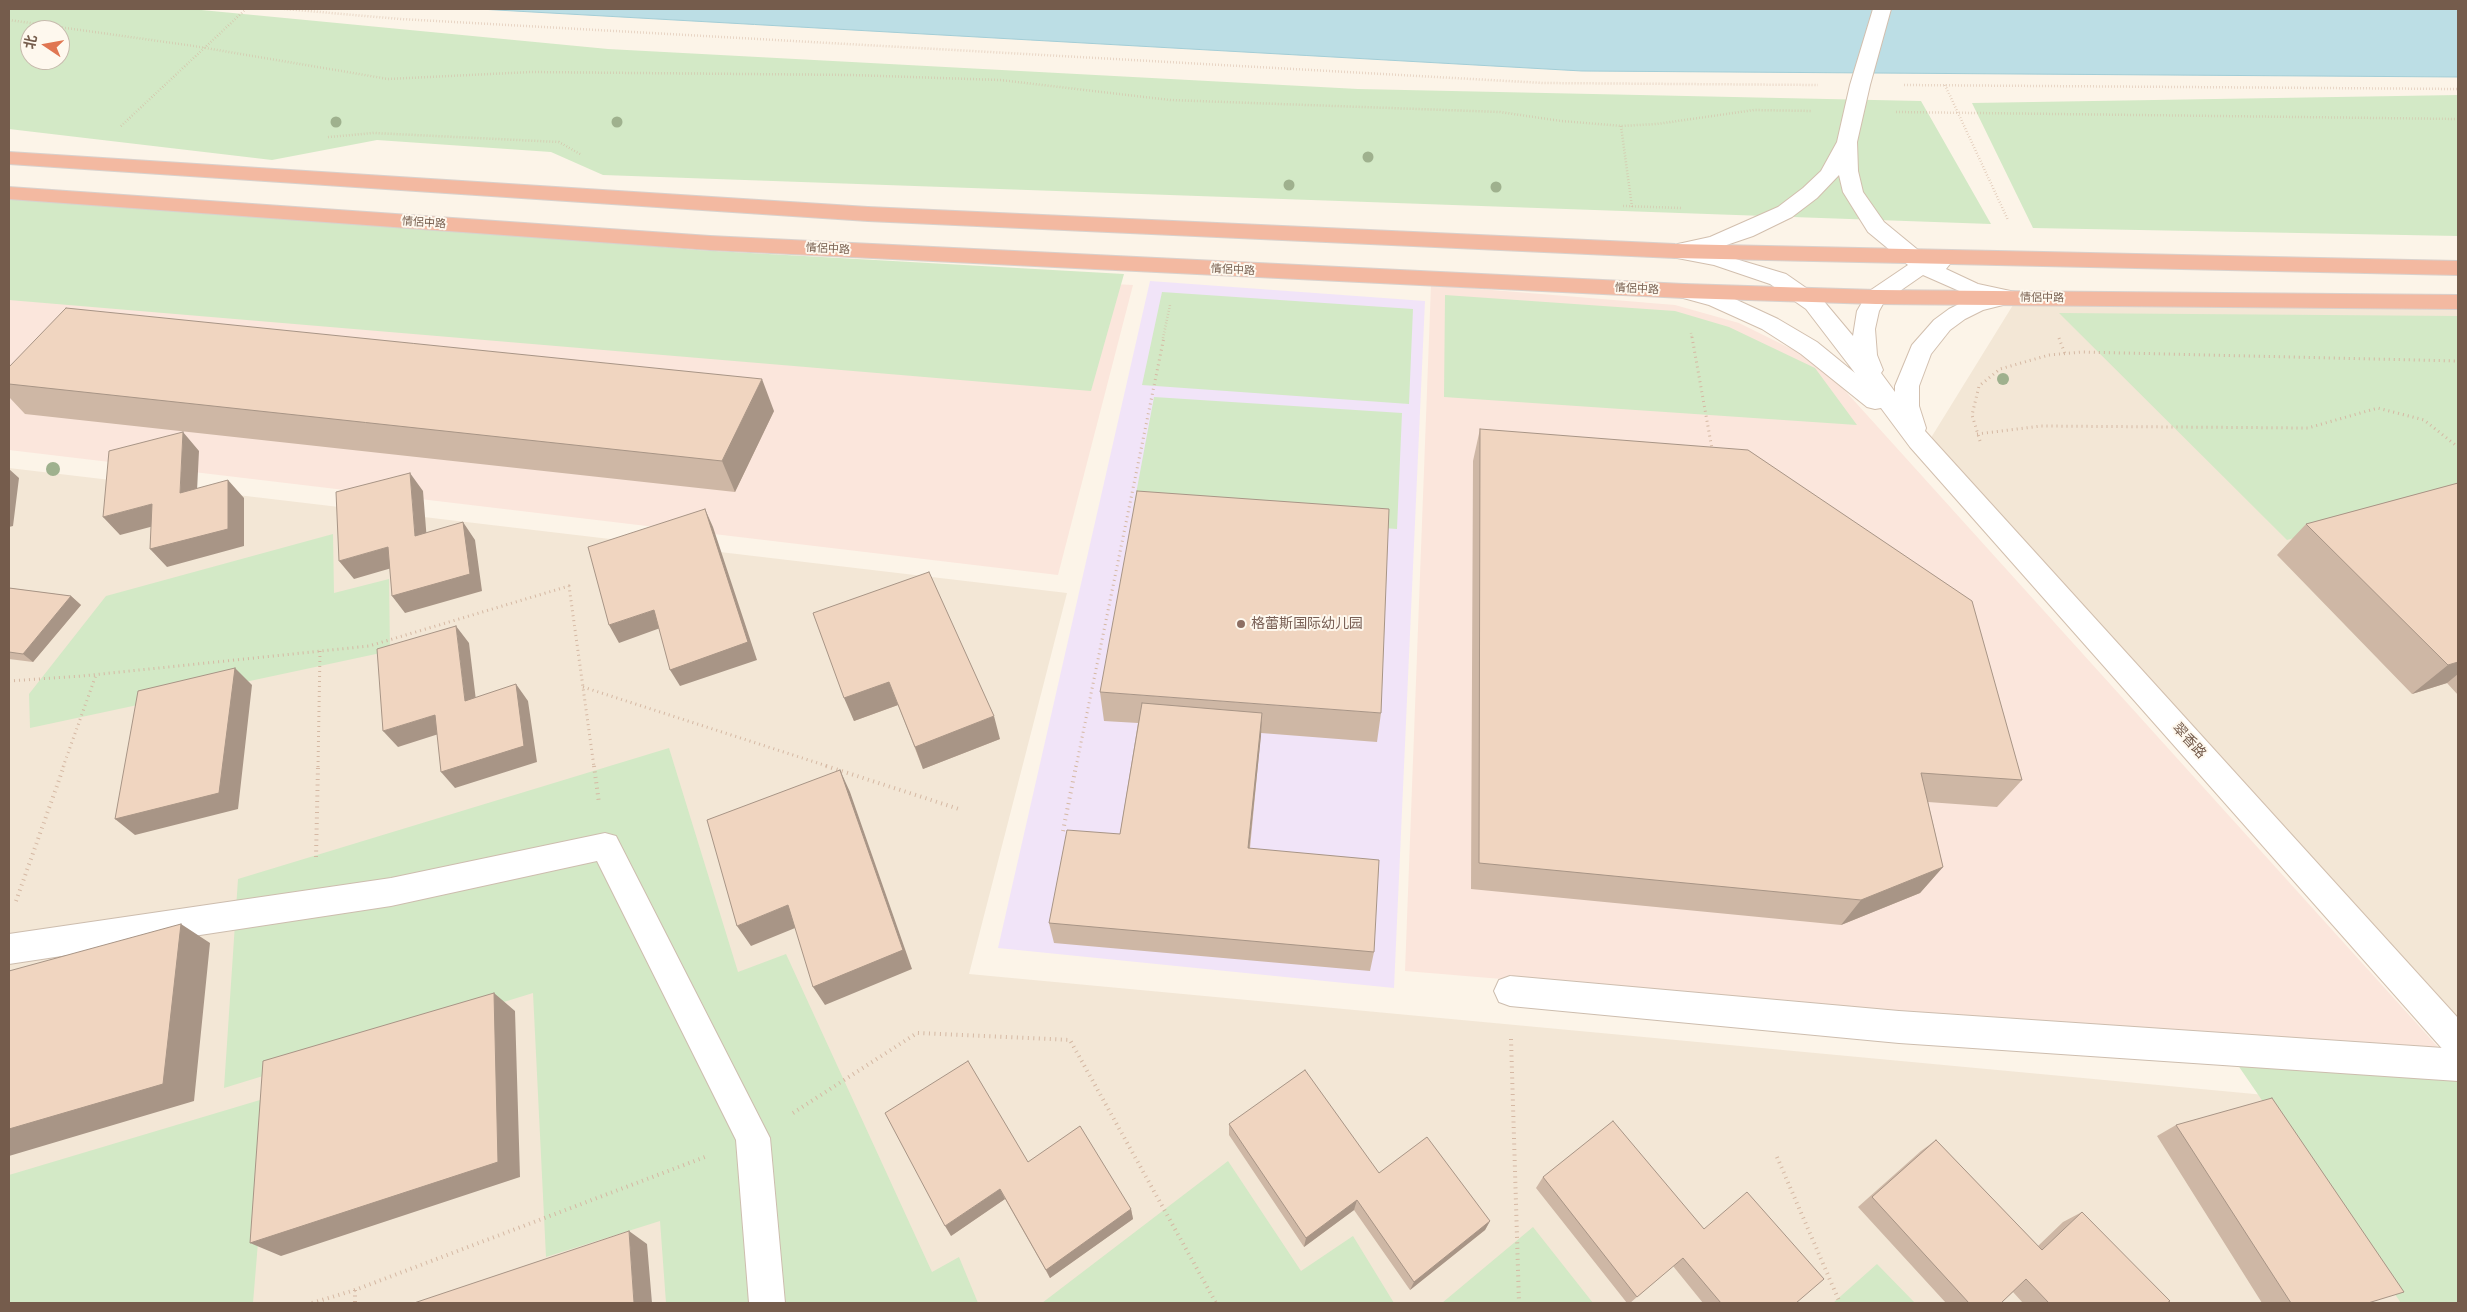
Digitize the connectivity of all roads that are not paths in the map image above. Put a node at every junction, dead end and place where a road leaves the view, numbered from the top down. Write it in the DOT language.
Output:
graph roads {
  1 [pos="1882,9"];
  2 [pos="1847,142"];
  3 [pos="9,158"];
  4 [pos="9,193"];
  5 [pos="1676,251"];
  6 [pos="2024,257"];
  7 [pos="1916,261"];
  8 [pos="2458,268"];
  9 [pos="1684,291"];
  10 [pos="1803,295"];
  11 [pos="1876,297"];
  12 [pos="2008,297"];
  13 [pos="2458,302"];
  14 [pos="1879,387"];
  15 [pos="1919,441"];
  16 [pos="9,949"];
  17 [pos="1510,991"];
  18 [pos="2458,1042"];
  19 [pos="2458,1065"];
  20 [pos="767,1303"];
  1 -- 2 [label="main road"];
  2 -- 5 [label="main road"];
  2 -- 7 [label="main road"];
  3 -- 5 [label="highway"];
  4 -- 9 [label="highway, 情侶中路"];
  5 -- 7 [label="highway"];
  5 -- 10 [label="main road"];
  6 -- 7 [label="main road"];
  6 -- 8 [label="highway"];
  7 -- 11 [label="main road"];
  7 -- 12 [label="main road"];
  9 -- 10 [label="highway, 情侶中路"];
  9 -- 15 [label="main road"];
  10 -- 11 [label="highway, 情侶中路"];
  10 -- 14 [label="main road"];
  11 -- 12 [label="highway, 情侶中路"];
  11 -- 14 [label="main road"];
  12 -- 13 [label="highway, 情侶中路"];
  12 -- 15 [label="main road"];
  14 -- 15 [label="main road"];
  15 -- 18 [label="main road, 翠香路"];
  16 -- 20 [label="main road"];
  17 -- 19 [label="main road"];
}
